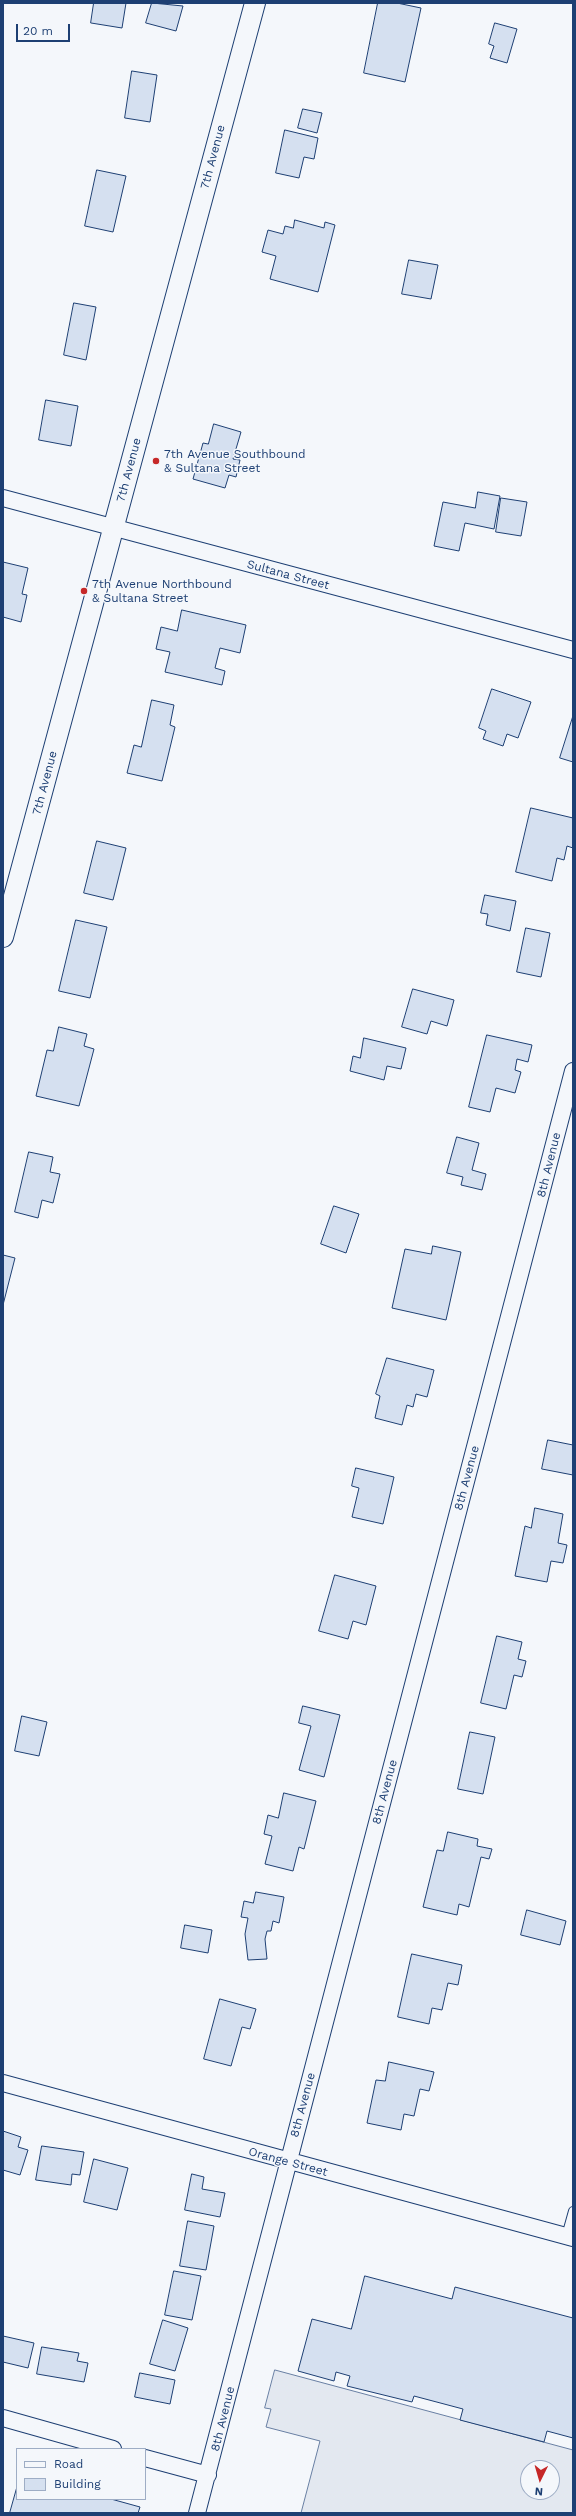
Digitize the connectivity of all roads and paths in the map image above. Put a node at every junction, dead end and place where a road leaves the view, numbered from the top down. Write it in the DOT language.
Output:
graph roads {
  1 [pos="255,3"];
  2 [pos="3,498"];
  3 [pos="113,528"];
  4 [pos="573,650"];
  5 [pos="3,937"];
  6 [pos="573,1071"];
  7 [pos="3,2083"];
  8 [pos="288,2162"];
  9 [pos="573,2211"];
  10 [pos="570,2237"];
  11 [pos="3,2418"];
  12 [pos="109,2448"];
  13 [pos="146,2458"];
  14 [pos="208,2475"];
  15 [pos="197,2513"];
  1 -- 3 [label="street, 7th Avenue"];
  2 -- 3 [label="street, Sultana Street"];
  3 -- 4 [label="street, Sultana Street"];
  3 -- 5 [label="street, 7th Avenue"];
  6 -- 8 [label="street, 8th Avenue"];
  7 -- 8 [label="street, Orange Street"];
  8 -- 10 [label="street, Orange Street"];
  8 -- 14 [label="street, 8th Avenue"];
  9 -- 10 [label="lane"];
  11 -- 12 [label="street"];
  13 -- 14 [label="street"];
  14 -- 15 [label="street, 8th Avenue"];
}
